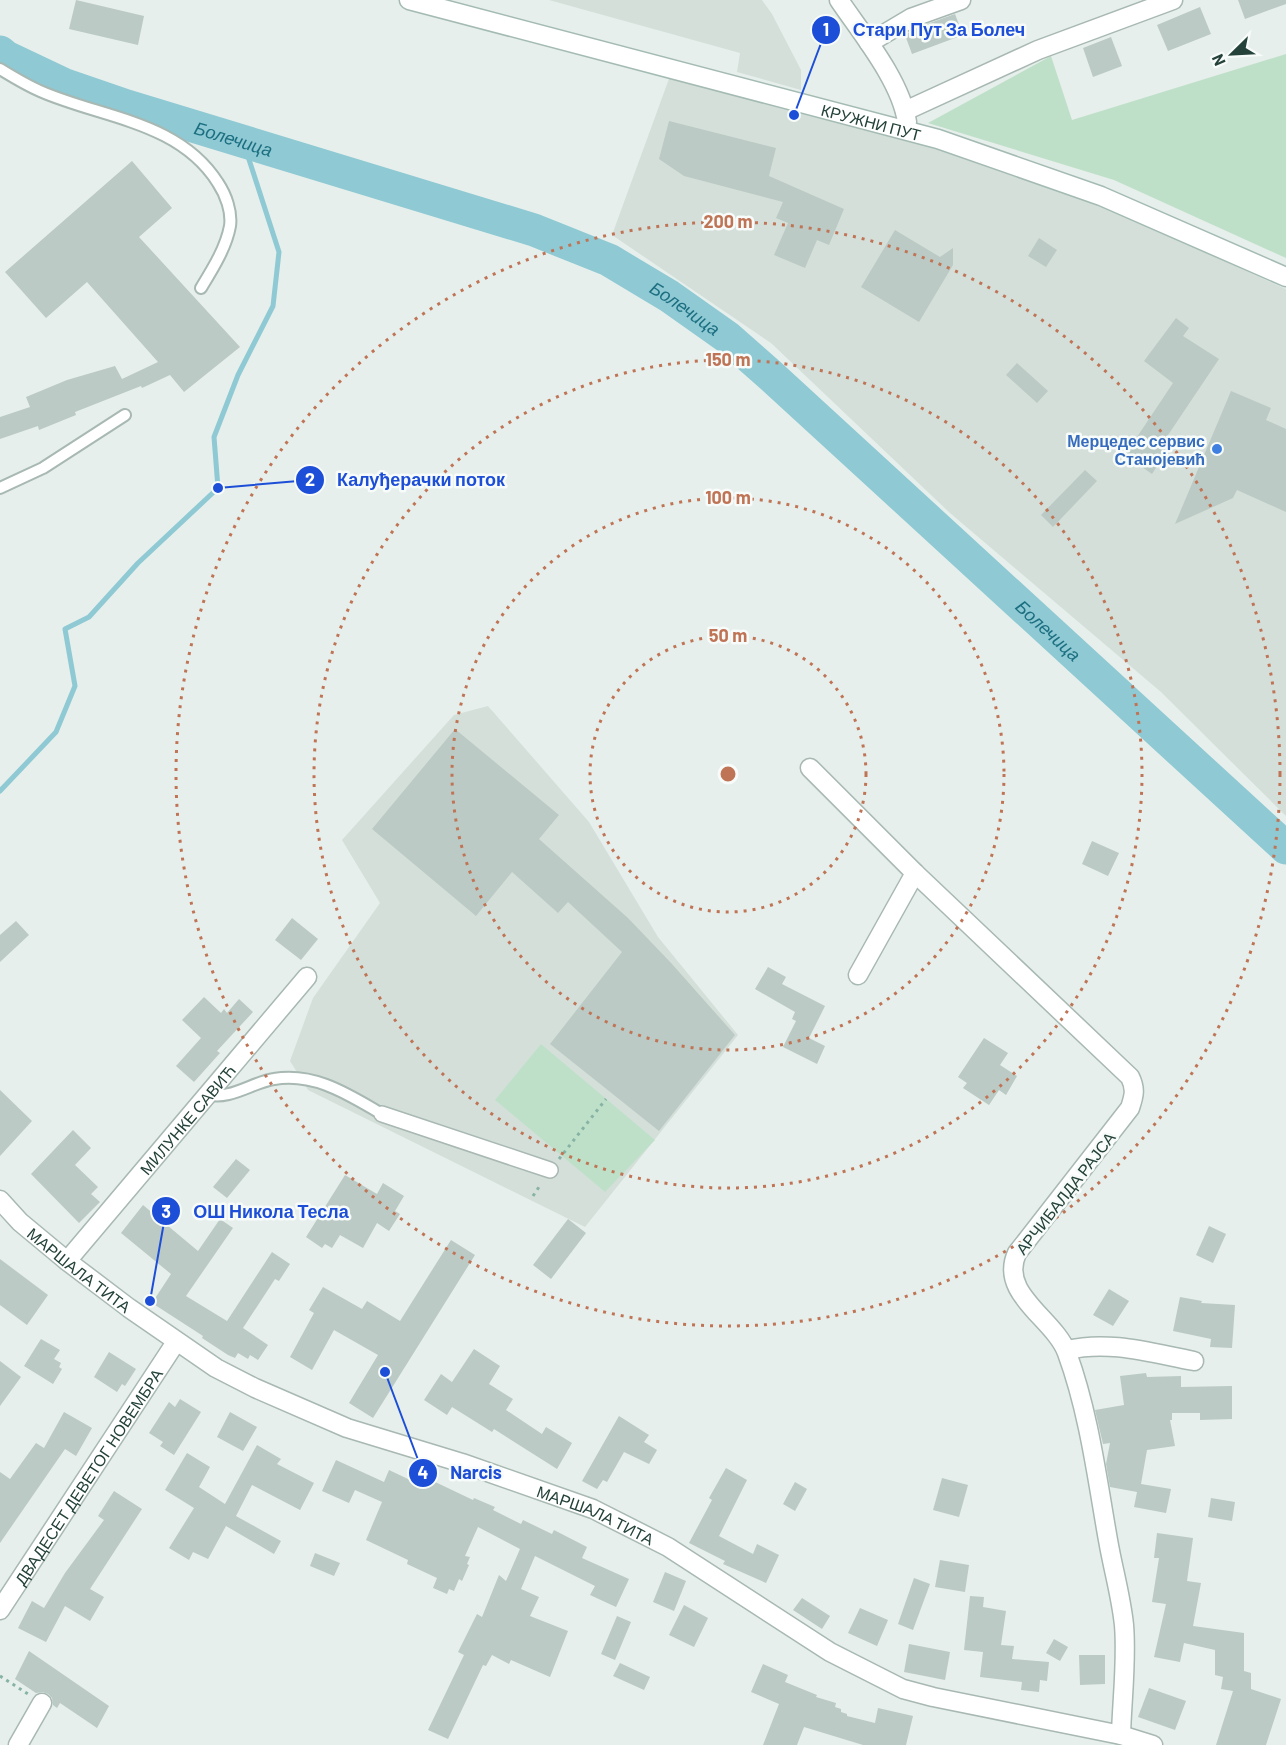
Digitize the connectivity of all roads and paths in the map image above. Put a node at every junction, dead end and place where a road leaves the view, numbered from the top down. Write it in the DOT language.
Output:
graph roads {
  1 [pos="409,0"];
  2 [pos="838,0"];
  3 [pos="961,0"];
  4 [pos="1173,0"];
  5 [pos="868,43"];
  6 [pos="0,69"];
  7 [pos="905,111"];
  8 [pos="907,130"];
  9 [pos="1286,277"];
  10 [pos="201,288"];
  11 [pos="125,415"];
  12 [pos="0,489"];
  13 [pos="810,768"];
  14 [pos="915,873"];
  15 [pos="858,975"];
  16 [pos="307,977"];
  17 [pos="207,1094"];
  18 [pos="606,1099"];
  19 [pos="382,1114"];
  20 [pos="550,1170"];
  21 [pos="533,1196"];
  22 [pos="0,1200"];
  23 [pos="67,1261"];
  24 [pos="176,1342"];
  25 [pos="1067,1350"];
  26 [pos="1194,1361"];
  27 [pos="0,1610"];
  28 [pos="0,1676"];
  29 [pos="42,1703"];
  30 [pos="1121,1735"];
  31 [pos="18,1745"];
  32 [pos="1153,1745"];
  1 -- 8 [label="street, КРУЖНИ ПУТ"];
  2 -- 5 [label="street"];
  3 -- 5 [label="street"];
  4 -- 7 [label="street"];
  5 -- 7 [label="street"];
  6 -- 10 [label="lane"];
  7 -- 8 [label="street"];
  8 -- 9 [label="street, КРУЖНИ ПУТ"];
  11 -- 12 [label="lane"];
  13 -- 14 [label="street, АРЧИБАЛДА РАЈСА"];
  14 -- 15 [label="street"];
  14 -- 25 [label="street, АРЧИБАЛДА РАЈСА"];
  16 -- 17 [label="street, МИЛУНКЕ САВИЋ"];
  17 -- 19 [label="lane"];
  17 -- 23 [label="street, МИЛУНКЕ САВИЋ"];
  18 -- 20 [label="path"];
  19 -- 20 [label="street"];
  20 -- 21 [label="path"];
  22 -- 23 [label="street, МАРШАЛА ТИТА"];
  23 -- 24 [label="street, МАРШАЛА ТИТА"];
  24 -- 27 [label="street, ДВАДЕСЕТ ДЕВЕТОГ НОВЕМБРА"];
  24 -- 30 [label="street, МАРШАЛА ТИТА"];
  25 -- 26 [label="street"];
  25 -- 30 [label="street, АРЧИБАЛДА РАЈСА"];
  28 -- 29 [label="path"];
  29 -- 31 [label="street"];
  30 -- 32 [label="street, МАРШАЛА ТИТА"];
}
